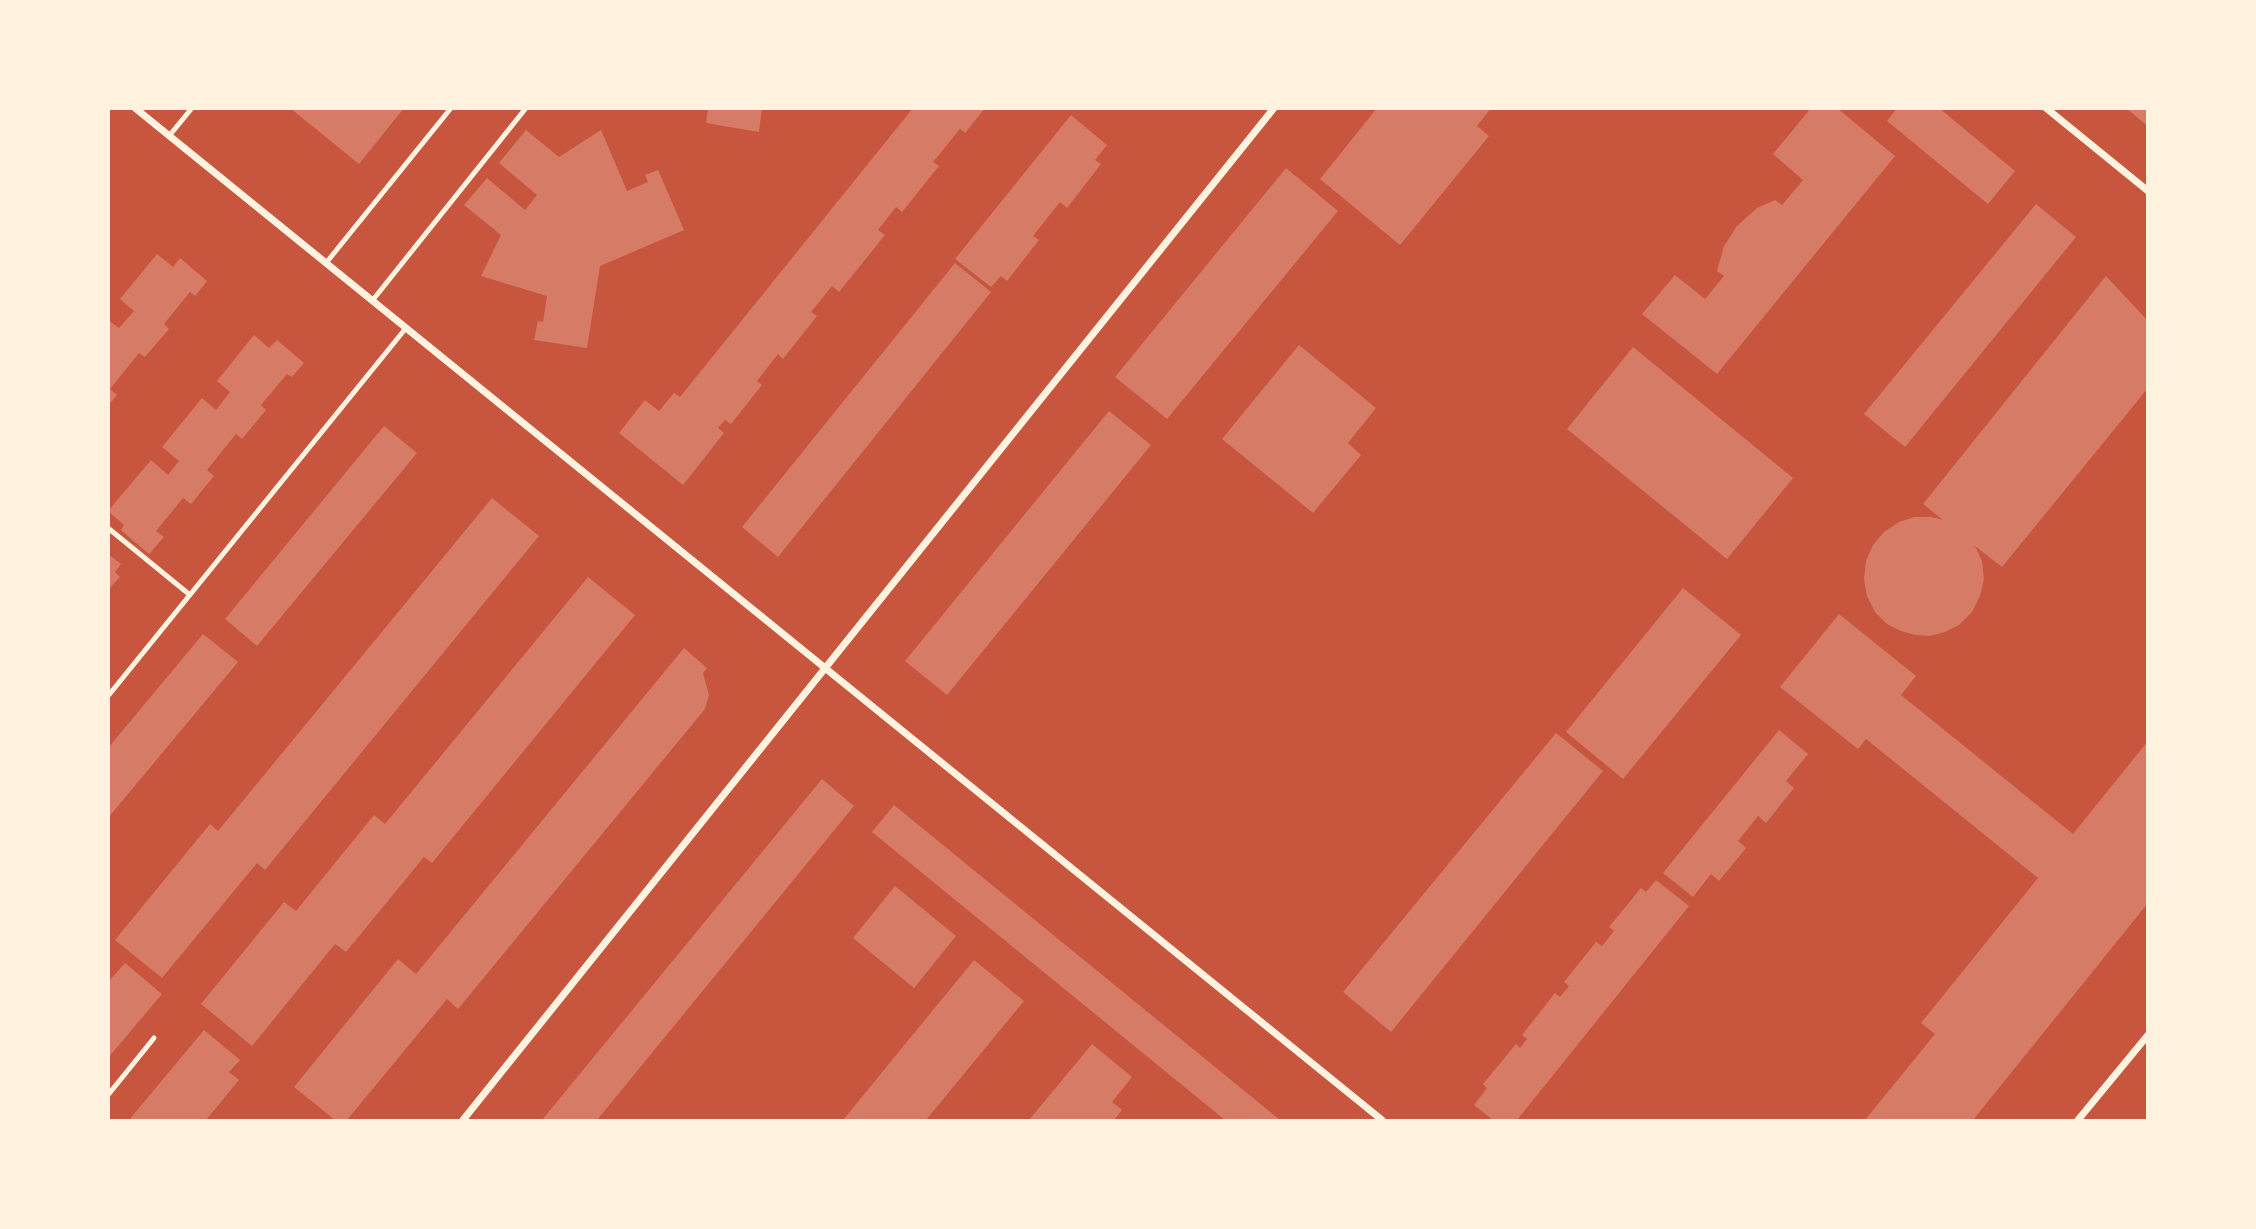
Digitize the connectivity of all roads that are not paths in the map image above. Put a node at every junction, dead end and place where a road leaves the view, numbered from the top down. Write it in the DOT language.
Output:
graph roads {
  1 [pos="135,108"];
  2 [pos="192,108"];
  3 [pos="451,108"];
  4 [pos="527,108"];
  5 [pos="1274,108"];
  6 [pos="2046,108"];
  7 [pos="169,136"];
  8 [pos="2147,191"];
  9 [pos="326,263"];
  10 [pos="372,301"];
  11 [pos="405,328"];
  12 [pos="108,528"];
  13 [pos="190,596"];
  14 [pos="825,669"];
  15 [pos="108,696"];
  16 [pos="2147,1035"];
  17 [pos="154,1038"];
  18 [pos="108,1095"];
  19 [pos="463,1121"];
  20 [pos="1382,1121"];
  21 [pos="2078,1121"];
  1 -- 7 [label="street"];
  2 -- 7 [label="lane"];
  3 -- 9 [label="lane"];
  4 -- 10 [label="lane"];
  5 -- 14 [label="street"];
  6 -- 8 [label="street"];
  7 -- 9 [label="street"];
  9 -- 10 [label="street"];
  10 -- 11 [label="street"];
  11 -- 13 [label="lane"];
  11 -- 14 [label="street"];
  12 -- 13 [label="lane"];
  13 -- 15 [label="lane"];
  14 -- 19 [label="street"];
  14 -- 20 [label="street"];
  16 -- 21 [label="street"];
  17 -- 18 [label="lane"];
}
